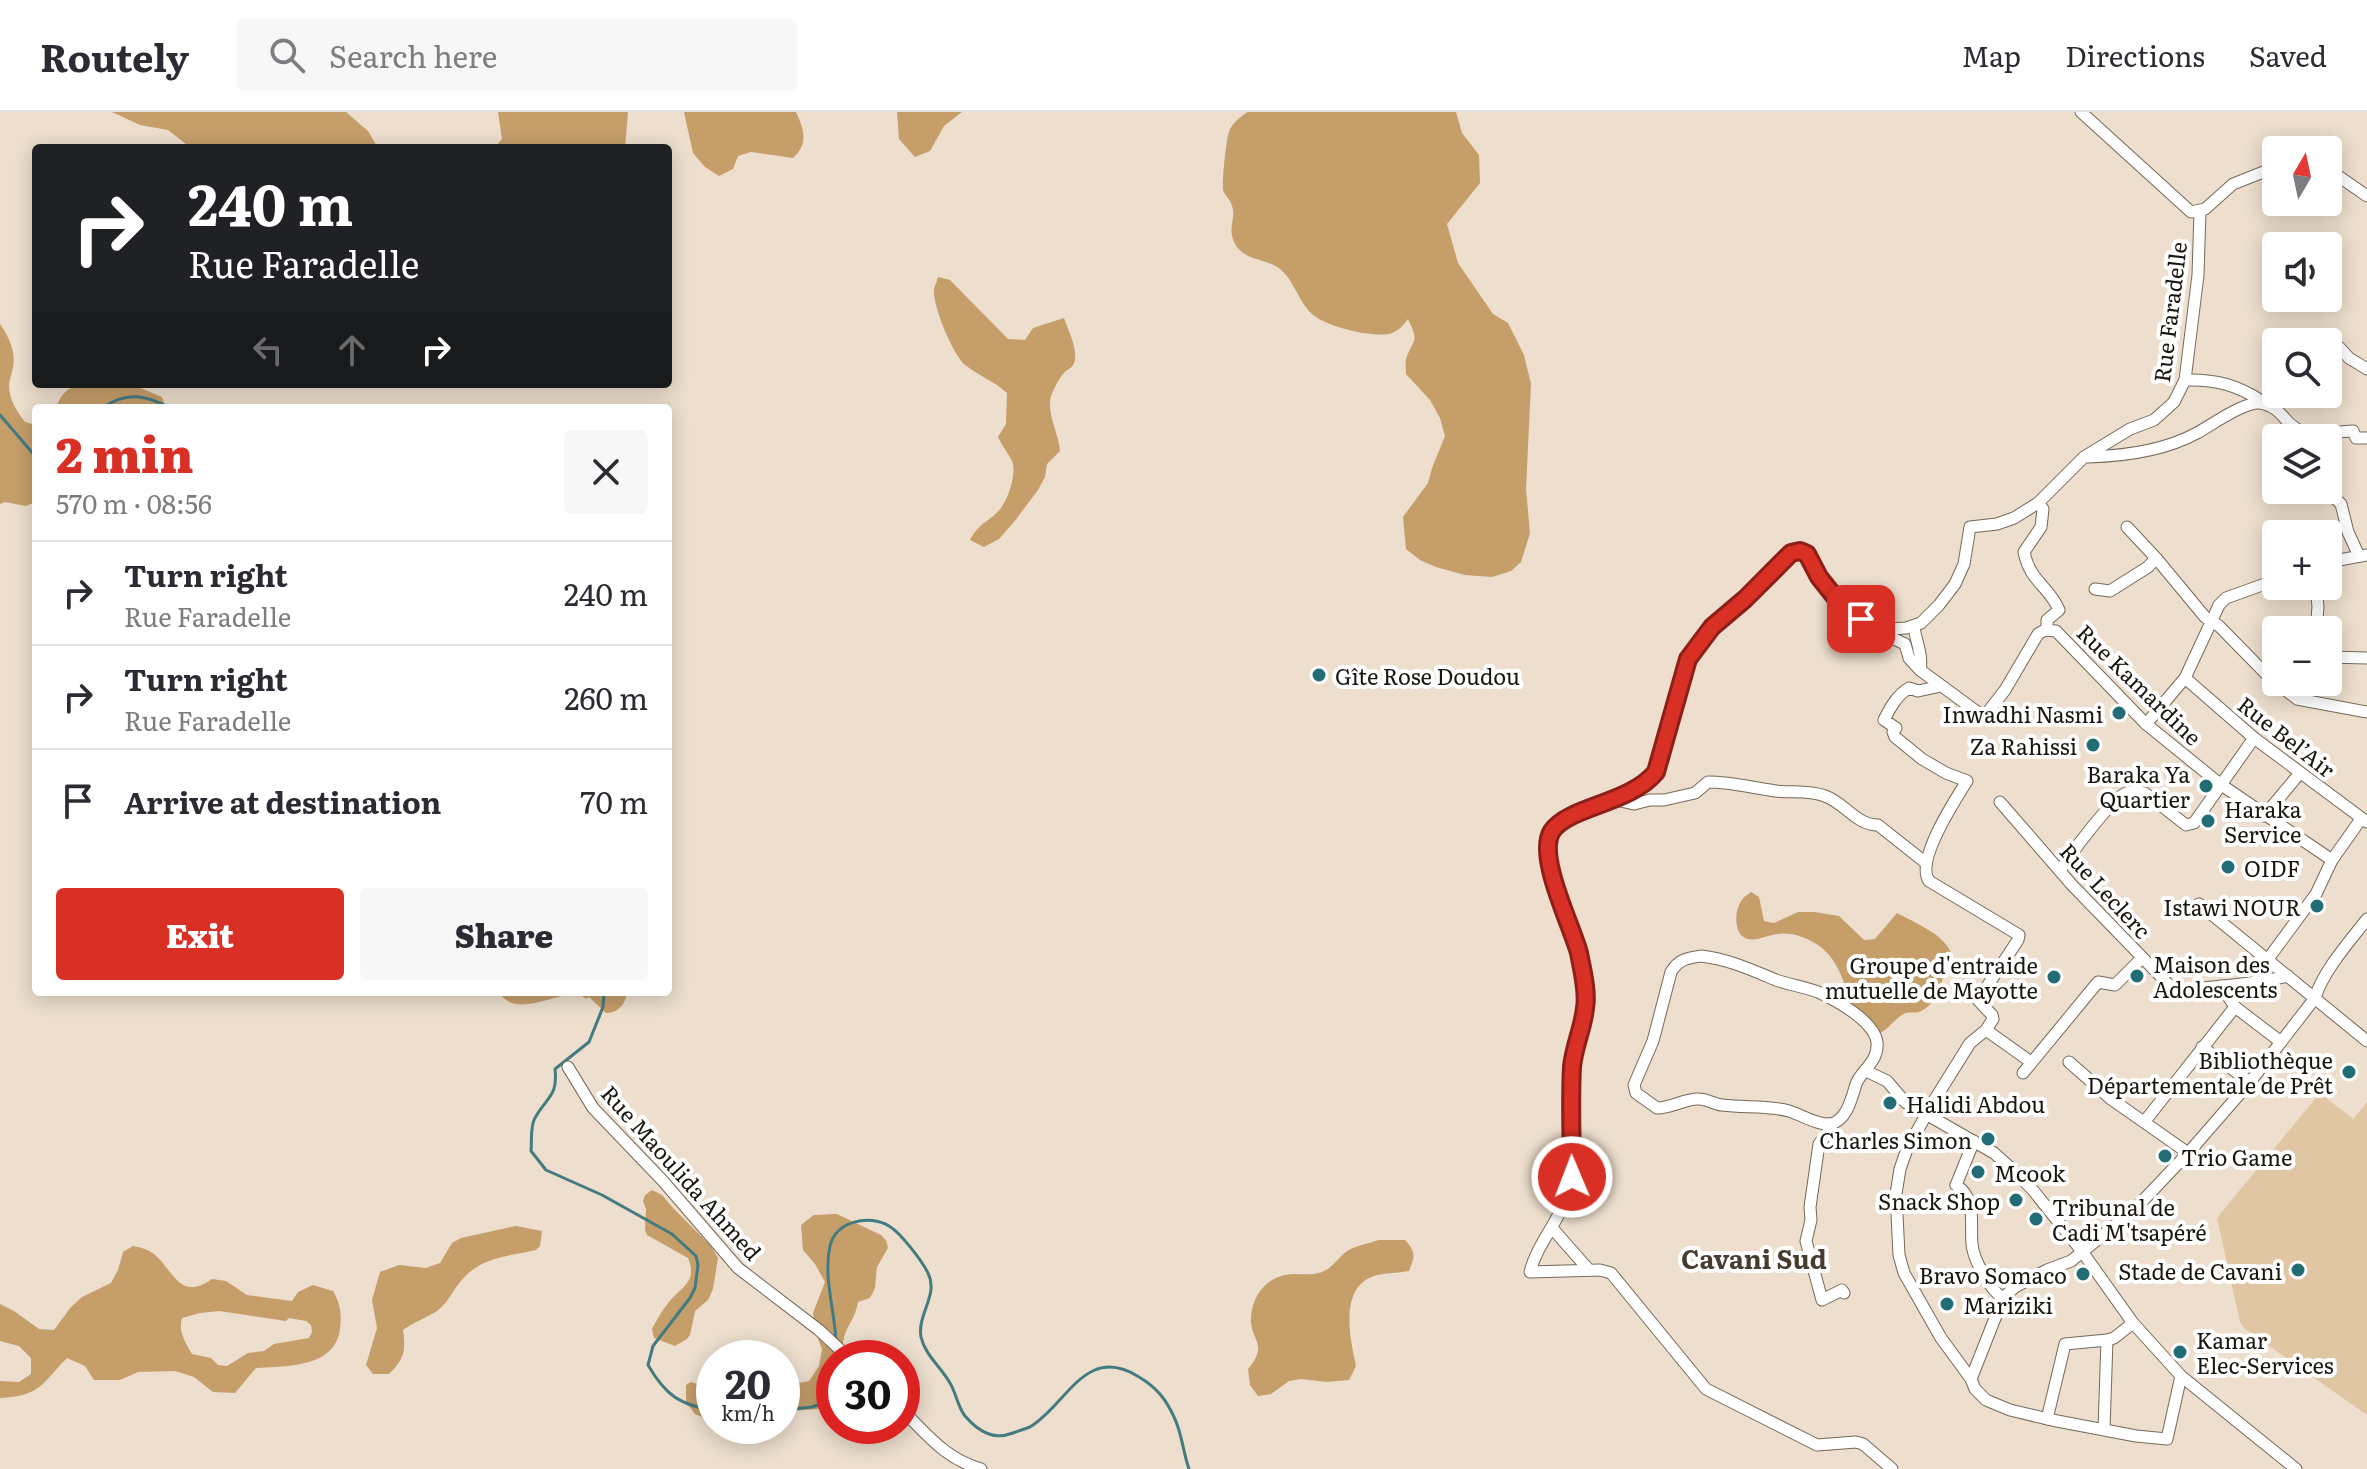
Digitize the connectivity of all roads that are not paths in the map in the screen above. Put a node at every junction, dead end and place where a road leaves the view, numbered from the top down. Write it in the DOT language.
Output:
graph roads {
  1 [pos="2081,112"];
  2 [pos="2262,173"];
  3 [pos="2342,179"];
  4 [pos="2367,196"];
  5 [pos="2200,211"];
  6 [pos="2342,350"];
  7 [pos="2367,369"];
  8 [pos="2185,380"];
  9 [pos="2262,402"];
  10 [pos="2262,403"];
  11 [pos="2273,408"];
  12 [pos="2290,424"];
  13 [pos="2342,431"];
  14 [pos="2362,438"];
  15 [pos="2084,457"];
  16 [pos="2038,503"];
  17 [pos="2341,504"];
  18 [pos="2127,527"];
  19 [pos="2363,556"];
  20 [pos="2156,558"];
  21 [pos="2342,560"];
  22 [pos="2262,585"];
  23 [pos="2095,589"];
  24 [pos="2210,621"];
  25 [pos="1914,627"];
  26 [pos="1891,629"];
  27 [pos="2047,630"];
  28 [pos="2342,657"];
  29 [pos="2367,658"];
  30 [pos="1920,670"];
  31 [pos="2185,678"];
  32 [pos="1941,686"];
  33 [pos="2367,712"];
  34 [pos="2146,724"];
  35 [pos="2254,738"];
  36 [pos="2300,773"];
  37 [pos="2220,784"];
  38 [pos="1615,800"];
  39 [pos="2000,802"];
  40 [pos="2264,816"];
  41 [pos="2364,820"];
  42 [pos="2332,860"];
  43 [pos="1926,863"];
  44 [pos="2060,871"];
  45 [pos="2199,904"];
  46 [pos="2367,919"];
  47 [pos="2142,958"];
  48 [pos="2268,959"];
  49 [pos="2288,976"];
  50 [pos="2221,986"];
  51 [pos="2315,998"];
  52 [pos="2235,1007"];
  53 [pos="1986,1030"];
  54 [pos="2367,1041"];
  55 [pos="2281,1042"];
  56 [pos="2202,1047"];
  57 [pos="2069,1062"];
  58 [pos="568,1067"];
  59 [pos="1866,1071"];
  60 [pos="2250,1082"];
  61 [pos="1926,1114"];
  62 [pos="2145,1121"];
  63 [pos="1829,1124"];
  64 [pos="1974,1141"];
  65 [pos="2188,1153"];
  66 [pos="1552,1228"];
  67 [pos="2081,1250"];
  68 [pos="1589,1270"];
  69 [pos="1844,1293"];
  70 [pos="2003,1298"];
  71 [pos="2133,1323"];
  72 [pos="830,1340"];
  73 [pos="2107,1340"];
  74 [pos="2181,1376"];
  75 [pos="1971,1379"];
  76 [pos="2047,1419"];
  77 [pos="920,1428"];
  78 [pos="2104,1429"];
  79 [pos="981,1469"];
  80 [pos="1892,1469"];
  81 [pos="2296,1469"];
  1 -- 5 [label="street"];
  2 -- 5 [label="street"];
  3 -- 4 [label="street"];
  5 -- 8 [label="street, Rue Faradelle"];
  6 -- 7 [label="street"];
  8 -- 9 [label="street"];
  8 -- 15 [label="street, Rue Faradelle"];
  10 -- 15 [label="street"];
  11 -- 12 [label="street"];
  13 -- 14 [label="street"];
  15 -- 16 [label="street, Rue Faradelle"];
  16 -- 25 [label="street, Rue Faradelle"];
  16 -- 27 [label="street"];
  17 -- 19 [label="street"];
  18 -- 20 [label="street"];
  19 -- 21 [label="street"];
  20 -- 23 [label="street"];
  20 -- 24 [label="street"];
  22 -- 24 [label="street"];
  24 -- 31 [label="street"];
  24 -- 33 [label="street"];
  25 -- 26 [label="street"];
  25 -- 30 [label="street"];
  26 -- 30 [label="street"];
  26 -- 38 [label="street"];
  27 -- 32 [label="street, Rue Kamardine"];
  27 -- 34 [label="street, Rue Kamardine"];
  28 -- 29 [label="street"];
  30 -- 32 [label="street"];
  31 -- 34 [label="street"];
  31 -- 35 [label="street, Rue Bel’Air"];
  32 -- 43 [label="street"];
  34 -- 37 [label="street, Rue Kamardine"];
  35 -- 36 [label="street, Rue Bel’Air"];
  35 -- 37 [label="street"];
  36 -- 40 [label="street"];
  36 -- 41 [label="street, Rue Bel’Air"];
  37 -- 40 [label="street, Rue Kamardine"];
  37 -- 44 [label="street"];
  38 -- 43 [label="street"];
  38 -- 66 [label="street"];
  39 -- 44 [label="street, Rue Leclerc"];
  40 -- 42 [label="street, Rue Kamardine"];
  41 -- 42 [label="street"];
  42 -- 48 [label="street"];
  43 -- 53 [label="street"];
  44 -- 47 [label="street, Rue Leclerc"];
  45 -- 48 [label="street"];
  46 -- 51 [label="street"];
  47 -- 50 [label="street, Rue Leclerc"];
  47 -- 53 [label="street"];
  48 -- 49 [label="street"];
  49 -- 50 [label="street, Rue Leclerc"];
  49 -- 51 [label="street"];
  50 -- 52 [label="street"];
  51 -- 54 [label="street"];
  51 -- 55 [label="street"];
  52 -- 55 [label="street"];
  52 -- 56 [label="street"];
  53 -- 61 [label="street"];
  55 -- 60 [label="street"];
  56 -- 60 [label="street"];
  56 -- 62 [label="street"];
  57 -- 62 [label="street"];
  58 -- 72 [label="street, Rue Maoulida Ahmed"];
  59 -- 61 [label="street"];
  59 -- 63 [label="street"];
  59 -- 63 [label="street"];
  60 -- 65 [label="street"];
  61 -- 64 [label="street"];
  61 -- 75 [label="street"];
  62 -- 65 [label="street"];
  63 -- 69 [label="street"];
  64 -- 67 [label="street"];
  64 -- 70 [label="street"];
  65 -- 67 [label="street"];
  66 -- 68 [label="street"];
  66 -- 68 [label="street"];
  67 -- 70 [label="street"];
  67 -- 71 [label="street"];
  68 -- 80 [label="street"];
  70 -- 75 [label="street"];
  71 -- 73 [label="street"];
  71 -- 74 [label="street"];
  73 -- 76 [label="street"];
  73 -- 78 [label="street"];
  74 -- 78 [label="street"];
  74 -- 81 [label="street"];
  75 -- 76 [label="street"];
  76 -- 78 [label="street"];
  77 -- 79 [label="street"];
}
